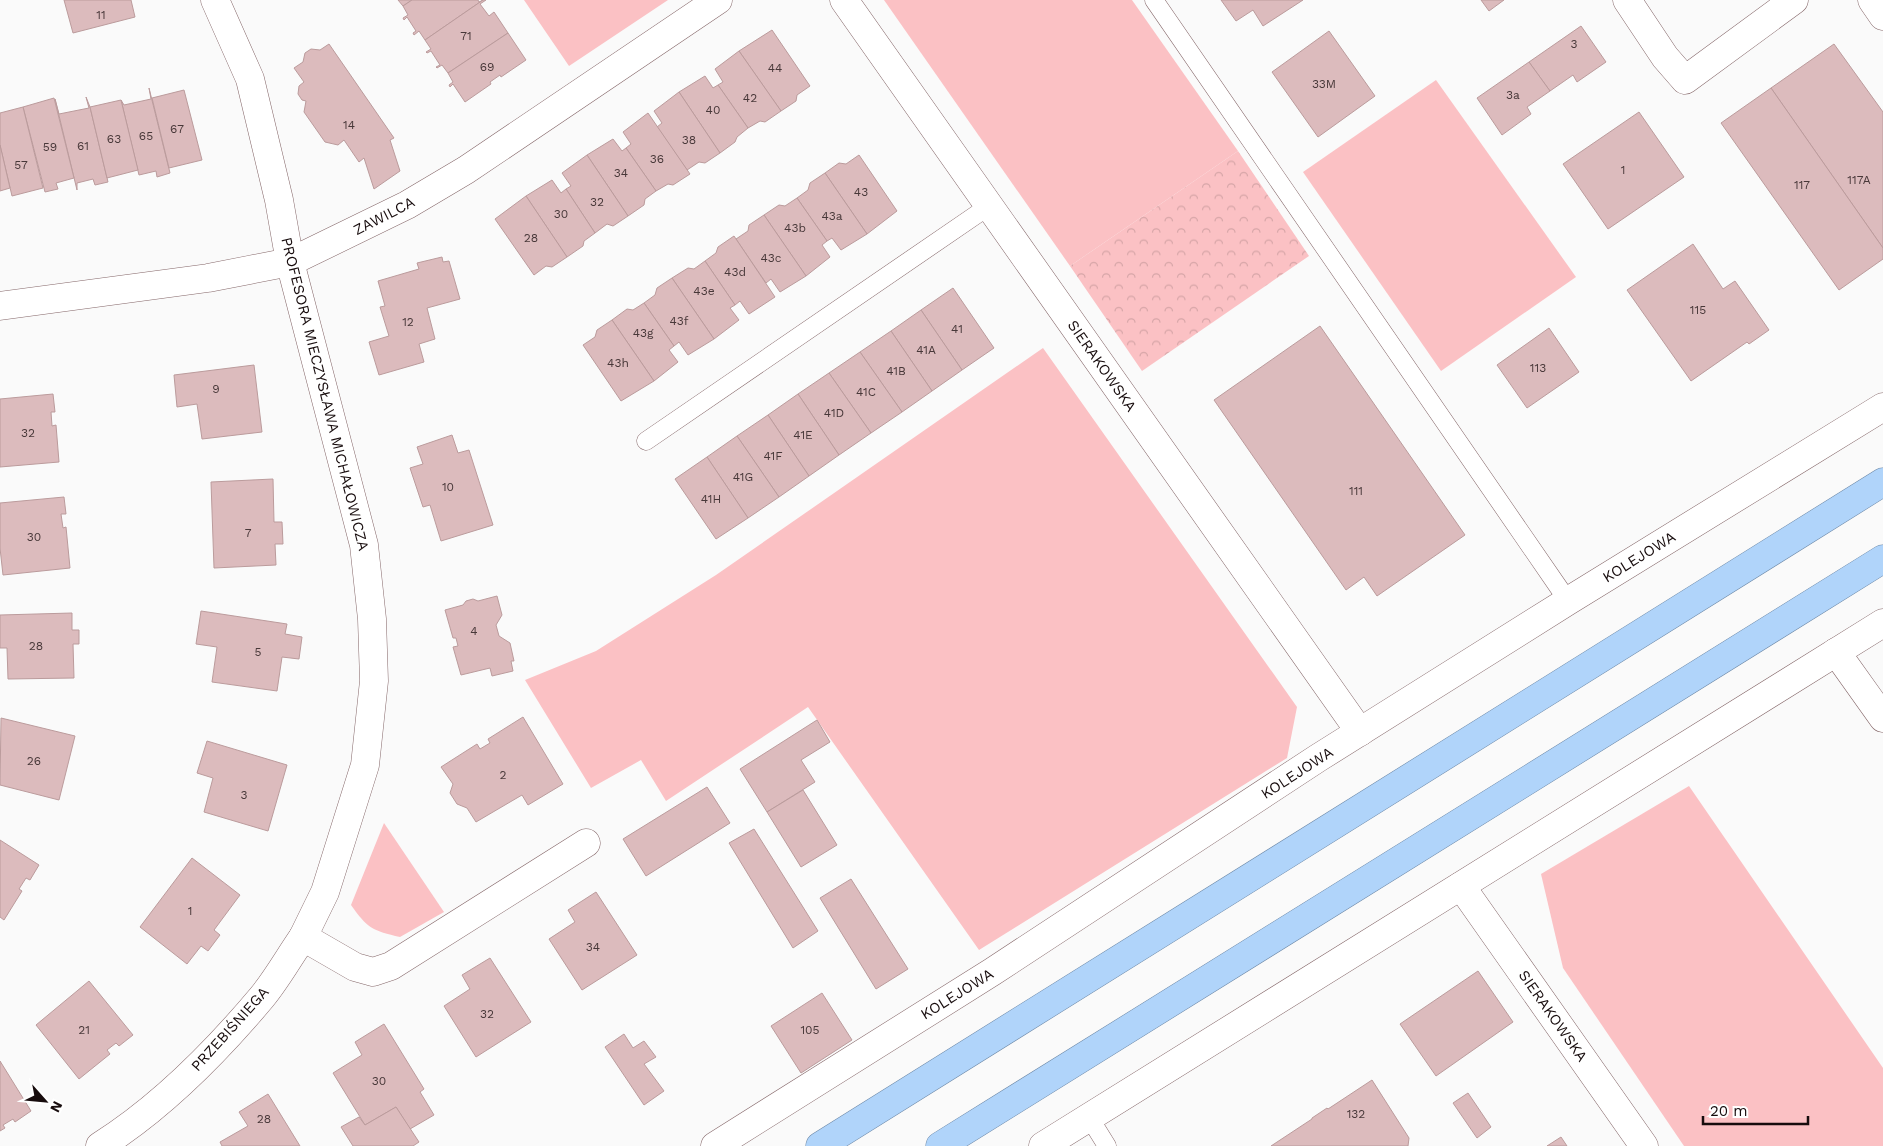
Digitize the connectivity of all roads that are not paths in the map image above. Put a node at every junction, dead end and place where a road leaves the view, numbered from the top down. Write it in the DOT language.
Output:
graph roads {
  1 [pos="214,0"];
  2 [pos="718,0"];
  3 [pos="844,0"];
  4 [pos="1154,0"];
  5 [pos="1627,0"];
  6 [pos="1794,0"];
  7 [pos="1872,0"];
  8 [pos="1883,16"];
  9 [pos="990,206"];
  10 [pos="290,262"];
  11 [pos="0,306"];
  12 [pos="1883,408"];
  13 [pos="646,441"];
  14 [pos="1883,482"];
  15 [pos="1883,559"];
  16 [pos="1568,601"];
  17 [pos="1883,623"];
  18 [pos="1836,652"];
  19 [pos="1883,718"];
  20 [pos="1360,732"];
  21 [pos="586,843"];
  22 [pos="1461,886"];
  23 [pos="302,937"];
  24 [pos="1088,1116"];
  25 [pos="113,1142"];
  26 [pos="715,1146"];
  27 [pos="820,1146"];
  28 [pos="940,1146"];
  29 [pos="1043,1146"];
  30 [pos="1108,1146"];
  31 [pos="1644,1146"];
  1 -- 10 [label="street, PROFESORA MIECZYSŁAWA MICHAŁOWICZA"];
  2 -- 10 [label="street, ZAWILCA"];
  3 -- 9 [label="street, SIERAKOWSKA"];
  4 -- 16 [label="lane"];
  5 -- 6 [label="street"];
  7 -- 8 [label="street"];
  9 -- 13 [label="lane"];
  9 -- 20 [label="street, SIERAKOWSKA"];
  10 -- 11 [label="street, ZAWILCA"];
  10 -- 23 [label="street, PROFESORA MIECZYSŁAWA MICHAŁOWICZA"];
  12 -- 16 [label="street, KOLEJOWA"];
  14 -- 27 [label="highway"];
  15 -- 28 [label="highway"];
  16 -- 20 [label="street, KOLEJOWA"];
  17 -- 18 [label="street"];
  18 -- 19 [label="street"];
  18 -- 22 [label="street"];
  20 -- 26 [label="street, KOLEJOWA"];
  21 -- 23 [label="street"];
  22 -- 24 [label="street"];
  22 -- 31 [label="street, SIERAKOWSKA"];
  23 -- 25 [label="street, PRZEBIŚNIEGA"];
  24 -- 29 [label="street"];
  24 -- 30 [label="lane"];
}
